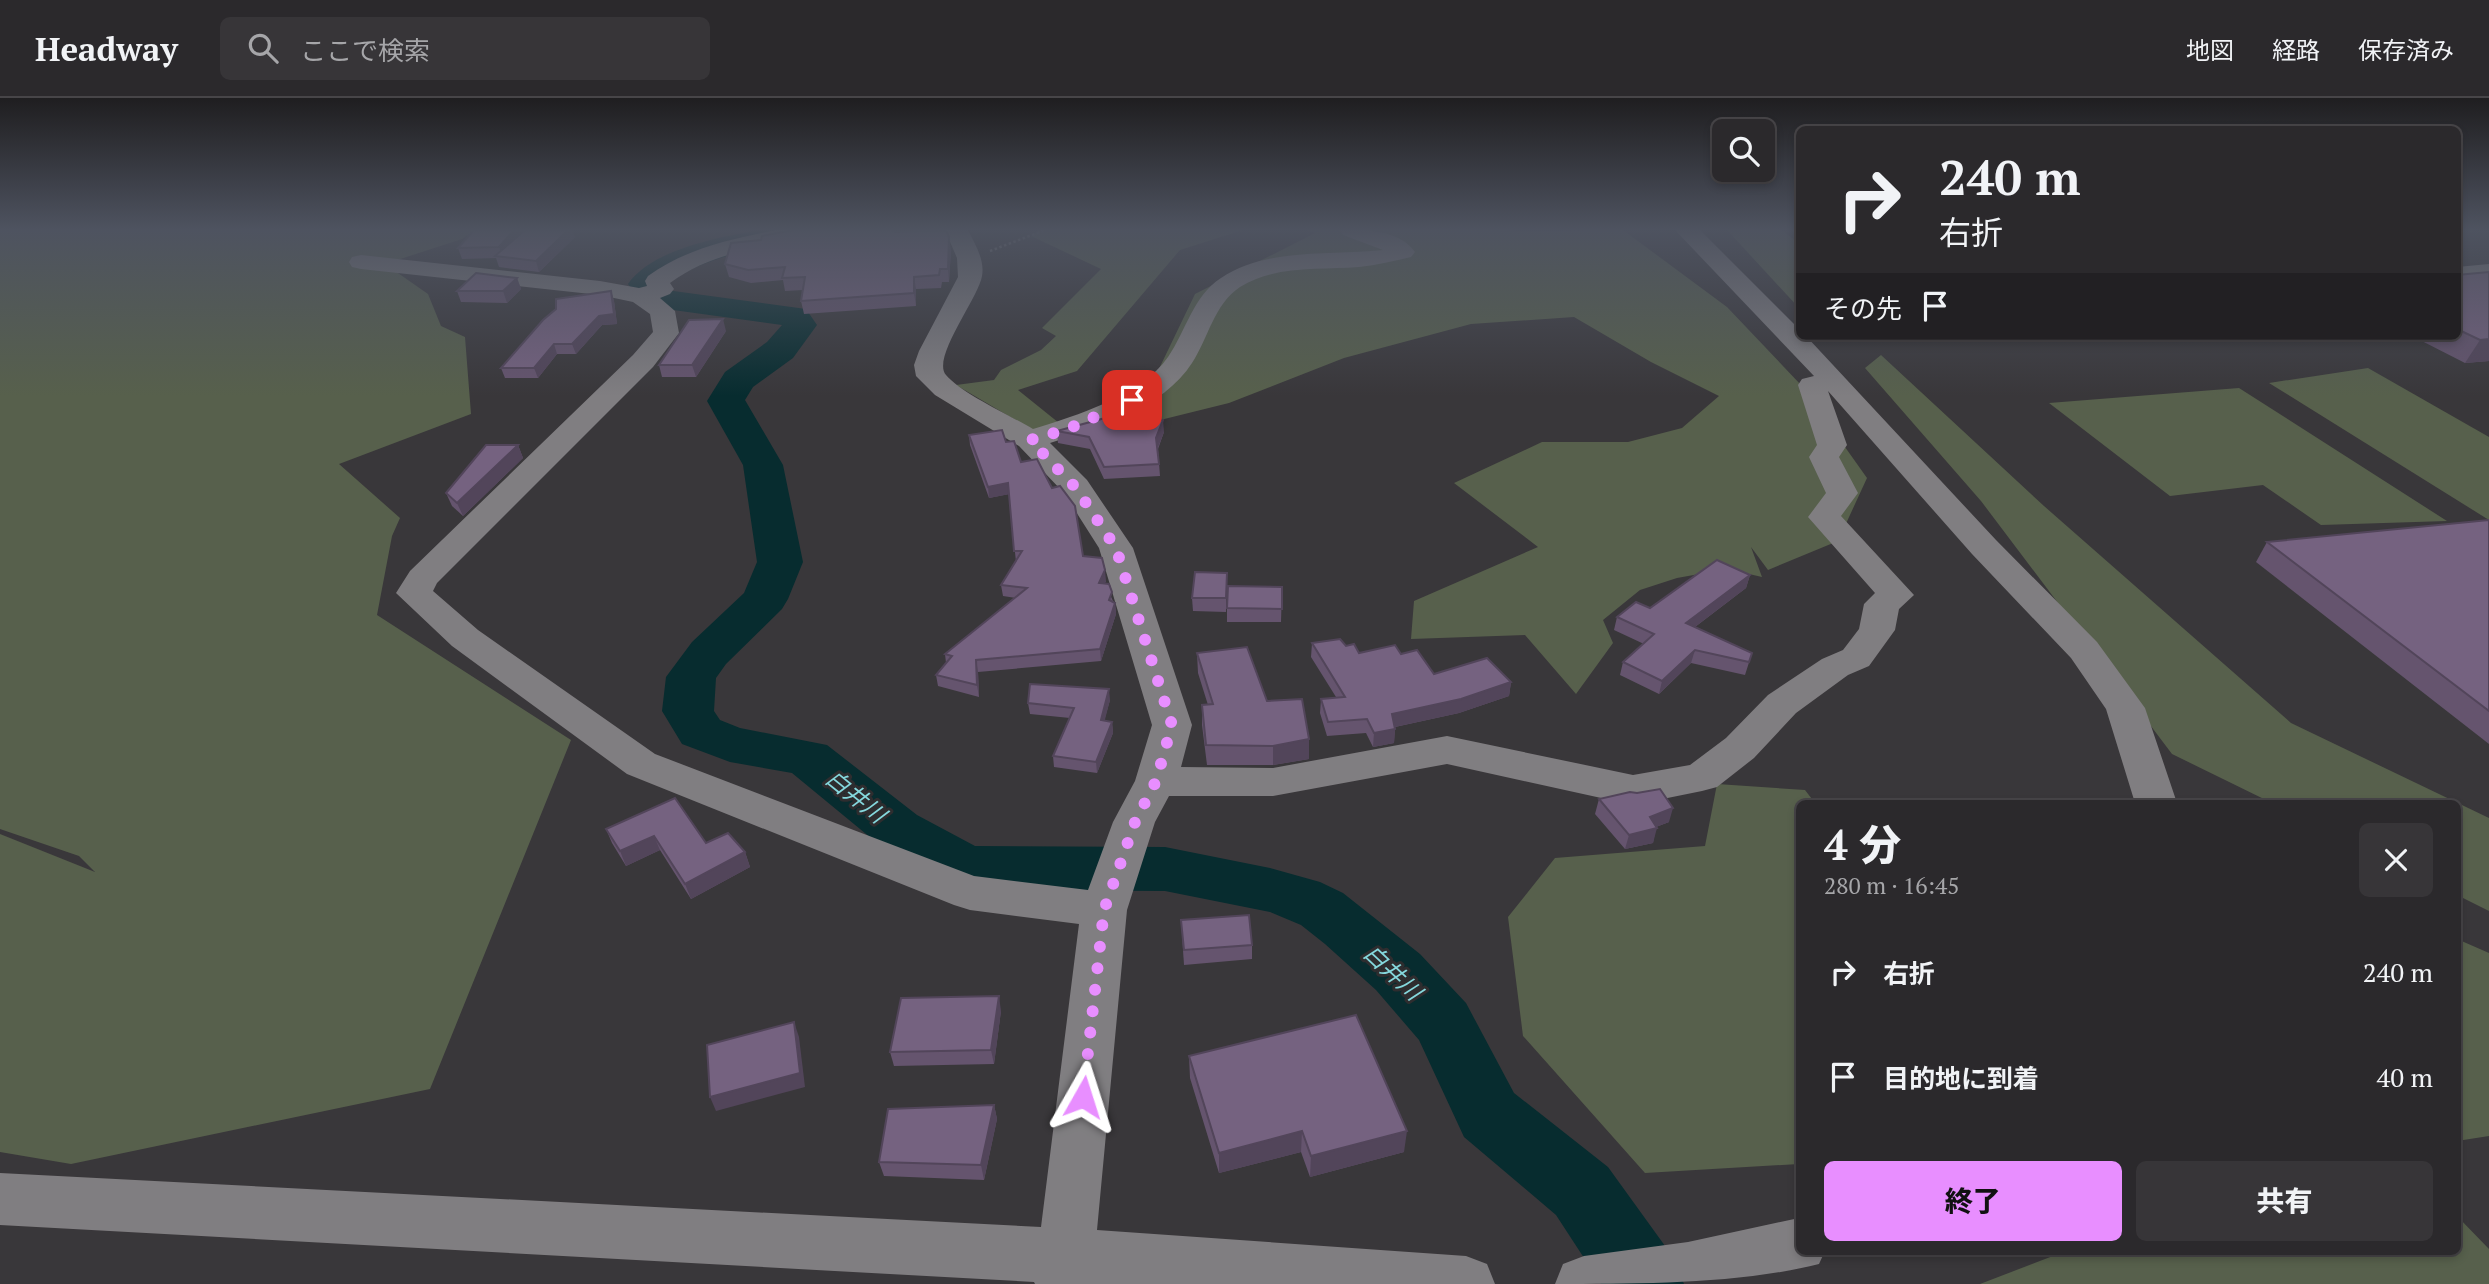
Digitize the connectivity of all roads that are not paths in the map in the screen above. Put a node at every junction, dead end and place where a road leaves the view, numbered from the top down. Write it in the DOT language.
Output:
graph roads {
  1 [pos="576,285"];
  2 [pos="655,285"];
  3 [pos="966,285"];
  4 [pos="1226,285"];
  5 [pos="1744,285"];
  6 [pos="651,292"];
  7 [pos="1794,333"];
  8 [pos="1800,340"];
  9 [pos="1833,380"];
  10 [pos="1030,440"];
  11 [pos="1156,781"];
  12 [pos="2155,800"];
  13 [pos="1104,910"];
  14 [pos="0,1199"];
  15 [pos="1796,1246"];
  16 [pos="1064,1271"];
  17 [pos="1466,1284"];
  18 [pos="1584,1284"];
  1 -- 6 [label="street"];
  2 -- 6 [label="street"];
  3 -- 10 [label="street"];
  4 -- 10 [label="street"];
  5 -- 7 [label="street"];
  6 -- 13 [label="street"];
  8 -- 9 [label="street"];
  9 -- 11 [label="street"];
  9 -- 12 [label="street"];
  10 -- 11 [label="street"];
  11 -- 13 [label="street"];
  13 -- 16 [label="street"];
  14 -- 16 [label="street"];
  15 -- 18 [label="street"];
  16 -- 17 [label="street"];
}
